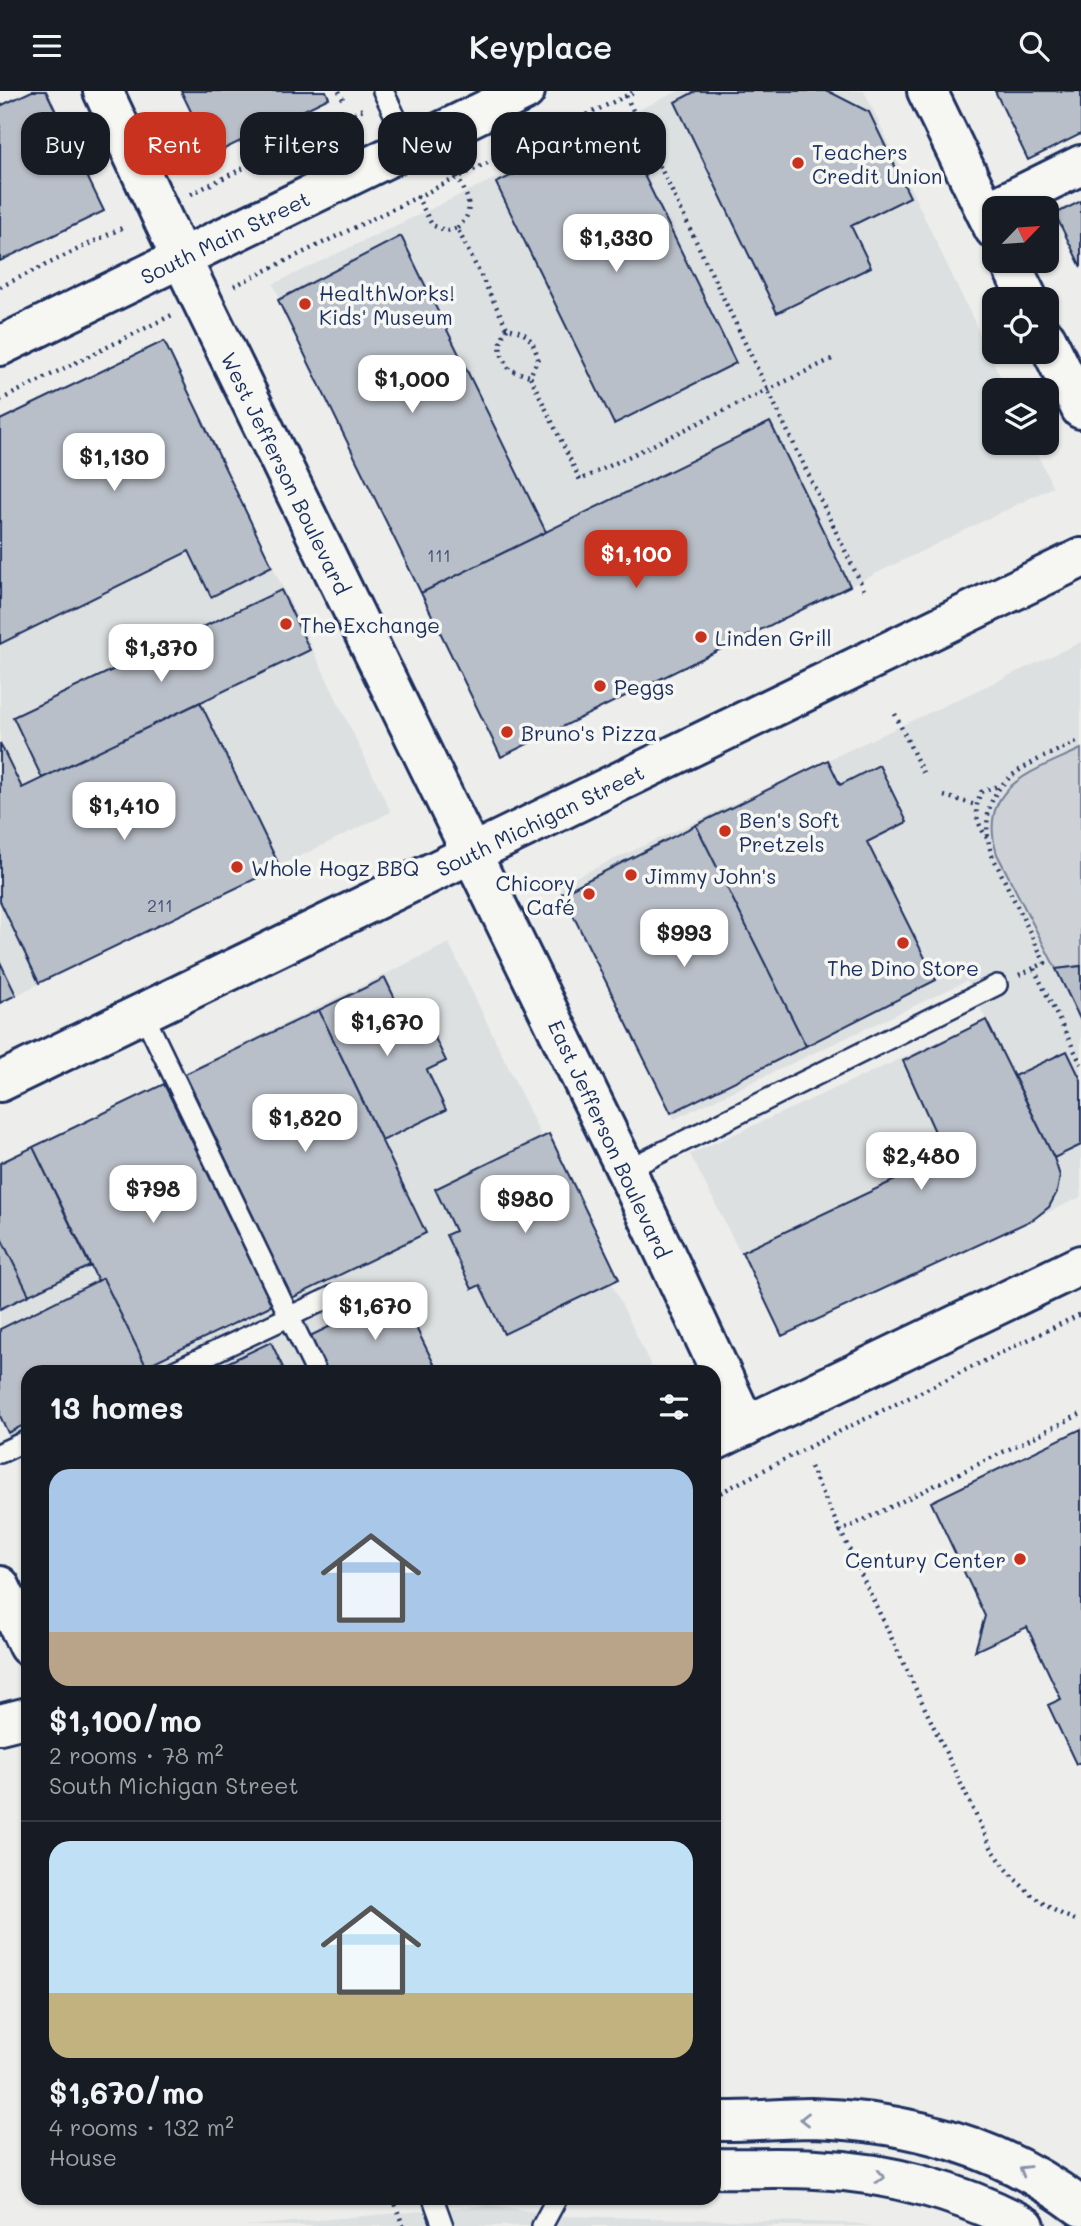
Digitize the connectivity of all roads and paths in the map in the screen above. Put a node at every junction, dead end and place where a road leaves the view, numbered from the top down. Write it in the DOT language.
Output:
graph roads {
  1 [pos="103,91"];
  2 [pos="339,91"];
  3 [pos="526,91"];
  4 [pos="636,91"];
  5 [pos="927,91"];
  6 [pos="384,94"];
  7 [pos="626,96"];
  8 [pos="344,101"];
  9 [pos="393,112"];
  10 [pos="477,115"];
  11 [pos="378,163"];
  12 [pos="1081,165"];
  13 [pos="457,176"];
  14 [pos="191,194"];
  15 [pos="417,196"];
  16 [pos="1030,196"];
  17 [pos="982,204"];
  18 [pos="129,225"];
  19 [pos="457,228"];
  20 [pos="181,258"];
  21 [pos="236,285"];
  22 [pos="0,287"];
  23 [pos="183,310"];
  24 [pos="507,328"];
  25 [pos="0,346"];
  26 [pos="836,357"];
  27 [pos="1059,364"];
  28 [pos="530,376"];
  29 [pos="767,390"];
  30 [pos="0,400"];
  31 [pos="1081,409"];
  32 [pos="1081,558"];
  33 [pos="864,591"];
  34 [pos="895,715"];
  35 [pos="1081,740"];
  36 [pos="923,773"];
  37 [pos="1000,786"];
  38 [pos="944,796"];
  39 [pos="975,805"];
  40 [pos="988,839"];
  41 [pos="473,853"];
  42 [pos="1034,969"];
  43 [pos="1004,982"];
  44 [pos="143,1013"];
  45 [pos="1081,1064"];
  46 [pos="0,1082"];
  47 [pos="626,1170"];
  48 [pos="1081,1265"];
  49 [pos="335,1295"];
  50 [pos="1081,1314"];
  51 [pos="290,1316"];
  52 [pos="187,1365"];
  53 [pos="313,1365"];
  54 [pos="703,1365"];
  55 [pos="721,1411"];
  56 [pos="1081,1414"];
  57 [pos="730,1434"];
  58 [pos="21,1443"];
  59 [pos="0,1453"];
  60 [pos="810,1467"];
  61 [pos="721,1492"];
  62 [pos="839,1532"];
  63 [pos="0,1586"];
  64 [pos="21,1622"];
  65 [pos="21,1719"];
  66 [pos="0,1724"];
  67 [pos="1076,1920"];
  68 [pos="721,2121"];
  69 [pos="721,2168"];
  70 [pos="396,2205"];
  71 [pos="436,2205"];
  72 [pos="553,2205"];
  73 [pos="1081,2207"];
  74 [pos="403,2226"];
  75 [pos="443,2226"];
  76 [pos="541,2226"];
  77 [pos="1025,2226"];
  1 -- 20 [label="street, West Jefferson Boulevard"];
  2 -- 8 [label="path"];
  3 -- 10 [label="street, South Main Street"];
  4 -- 7 [label="path"];
  5 -- 17 [label="street"];
  6 -- 9 [label="lane"];
  6 -- 14 [label="path"];
  7 -- 13 [label="path"];
  7 -- 29 [label="path"];
  11 -- 20 [label="street, South Main Street"];
  12 -- 16 [label="street"];
  13 -- 15 [label="path"];
  13 -- 19 [label="path"];
  15 -- 19 [label="path"];
  15 -- 21 [label="path"];
  18 -- 22 [label="path"];
  19 -- 24 [label="path"];
  20 -- 25 [label="street, South Main Street"];
  20 -- 41 [label="street, West Jefferson Boulevard"];
  23 -- 30 [label="path"];
  24 -- 28 [label="path"];
  24 -- 28 [label="path"];
  26 -- 29 [label="path"];
  27 -- 31 [label="street"];
  28 -- 29 [label="path"];
  29 -- 33 [label="path"];
  32 -- 41 [label="street, South Michigan Street"];
  34 -- 36 [label="path"];
  35 -- 37 [label="path"];
  37 -- 39 [label="path"];
  37 -- 40 [label="path"];
  38 -- 39 [label="path"];
  39 -- 40 [label="path"];
  40 -- 42 [label="path"];
  41 -- 44 [label="street, South Michigan Street"];
  41 -- 47 [label="street, East Jefferson Boulevard"];
  42 -- 43 [label="path"];
  42 -- 45 [label="path"];
  43 -- 47 [label="lane"];
  44 -- 46 [label="street, South Michigan Street"];
  44 -- 51 [label="lane"];
  47 -- 54 [label="street, East Jefferson Boulevard"];
  48 -- 57 [label="street"];
  49 -- 51 [label="lane"];
  50 -- 61 [label="path"];
  51 -- 52 [label="lane"];
  51 -- 53 [label="lane"];
  55 -- 57 [label="street, East Jefferson Boulevard"];
  56 -- 62 [label="path"];
  58 -- 59 [label="lane"];
  60 -- 62 [label="path"];
  62 -- 67 [label="path"];
  63 -- 64 [label="street"];
  65 -- 66 [label="street"];
  73 -- 68 [label="street, one-way"];
  69 -- 77 [label="street, one-way"];
  70 -- 74 [label="path"];
  71 -- 75 [label="lane"];
  72 -- 76 [label="lane"];
}
